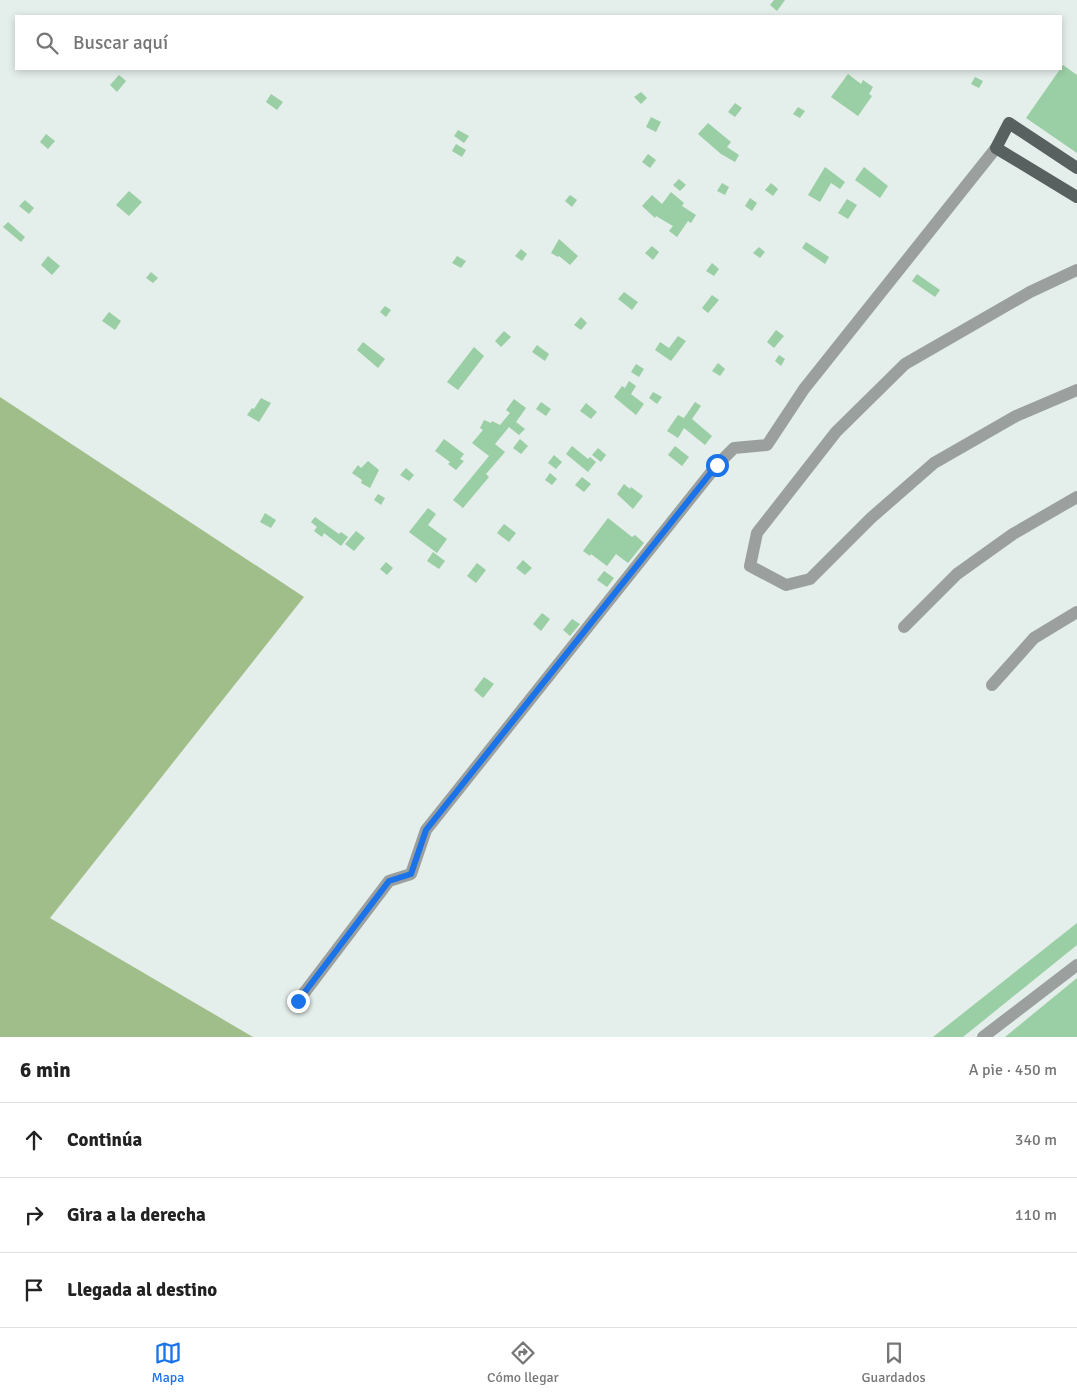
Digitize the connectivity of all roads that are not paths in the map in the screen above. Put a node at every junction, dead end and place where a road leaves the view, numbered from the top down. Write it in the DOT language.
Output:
graph roads {
  1 [pos="996,148"];
  2 [pos="1077,168"];
  3 [pos="1077,197"];
  4 [pos="1077,270"];
  5 [pos="1077,390"];
  6 [pos="1077,497"];
  7 [pos="1077,612"];
  8 [pos="904,627"];
  9 [pos="992,685"];
  10 [pos="1077,965"];
  11 [pos="298,1001"];
  12 [pos="983,1037"];
  1 -- 2 [label="main road"];
  1 -- 3 [label="main road"];
  1 -- 11 [label="street"];
  4 -- 5 [label="street"];
  6 -- 8 [label="street"];
  7 -- 9 [label="street"];
  10 -- 12 [label="street"];
}
